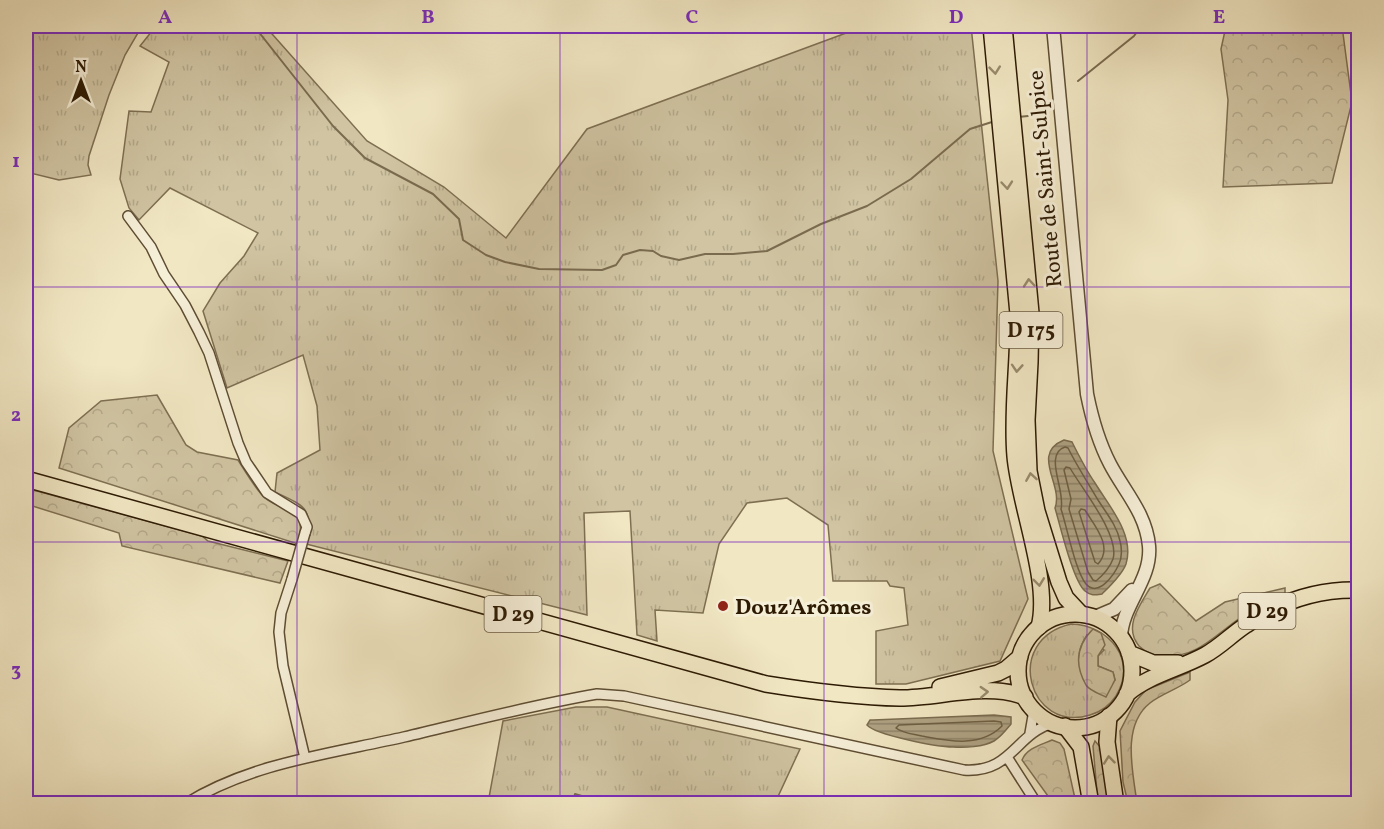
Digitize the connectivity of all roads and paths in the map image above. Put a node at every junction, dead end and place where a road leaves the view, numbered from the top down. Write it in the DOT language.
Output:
graph roads {
  1 [pos="991,26"];
  2 [pos="1004,26"];
  3 [pos="1053,26"];
  4 [pos="1007,120"];
  5 [pos="128,216"];
  6 [pos="26,469"];
  7 [pos="26,479"];
  8 [pos="137,509"];
  9 [pos="1147,566"];
  10 [pos="1359,590"];
  11 [pos="1088,616"];
  12 [pos="1039,627"];
  13 [pos="1121,638"];
  14 [pos="1129,653"];
  15 [pos="1020,657"];
  16 [pos="1187,663"];
  17 [pos="1127,694"];
  18 [pos="863,695"];
  19 [pos="1025,697"];
  20 [pos="1034,710"];
  21 [pos="1109,716"];
  22 [pos="1059,724"];
  23 [pos="1030,733"];
  24 [pos="1007,757"];
  25 [pos="305,758"];
  26 [pos="185,804"];
  27 [pos="1037,804"];
  28 [pos="1091,804"];
  29 [pos="1116,804"];
  1 -- 4 [label="main road, D 175, one-way"];
  2 -- 4 [label="main road, D 175"];
  3 -- 9 [label="street, Route de Saint-Sulpice"];
  11 -- 4 [label="main road, D 175, one-way"];
  4 -- 12 [label="main road, D 175, one-way"];
  5 -- 25 [label="street, bridge"];
  6 -- 8 [label="main road"];
  7 -- 8 [label="main road, D 29"];
  8 -- 18 [label="main road, D 29"];
  9 -- 11 [label="street"];
  9 -- 13 [label="street, Route de Saint-Sulpice"];
  10 -- 16 [label="main road, D 29"];
  11 -- 12 [label="main road"];
  11 -- 13 [label="main road"];
  12 -- 15 [label="main road"];
  13 -- 14 [label="main road"];
  14 -- 16 [label="main road, D 29"];
  14 -- 17 [label="main road"];
  15 -- 18 [label="main road, D 29"];
  15 -- 19 [label="main road"];
  16 -- 17 [label="main road, D 29"];
  17 -- 21 [label="main road"];
  18 -- 19 [label="main road, D 29, one-way"];
  19 -- 20 [label="main road"];
  20 -- 22 [label="main road"];
  20 -- 23 [label="street"];
  21 -- 22 [label="main road"];
  29 -- 21 [label="main road, one-way"];
  22 -- 23 [label="street"];
  22 -- 28 [label="main road"];
  23 -- 24 [label="street"];
  24 -- 25 [label="street"];
  24 -- 27 [label="street"];
  25 -- 26 [label="street"];
}
